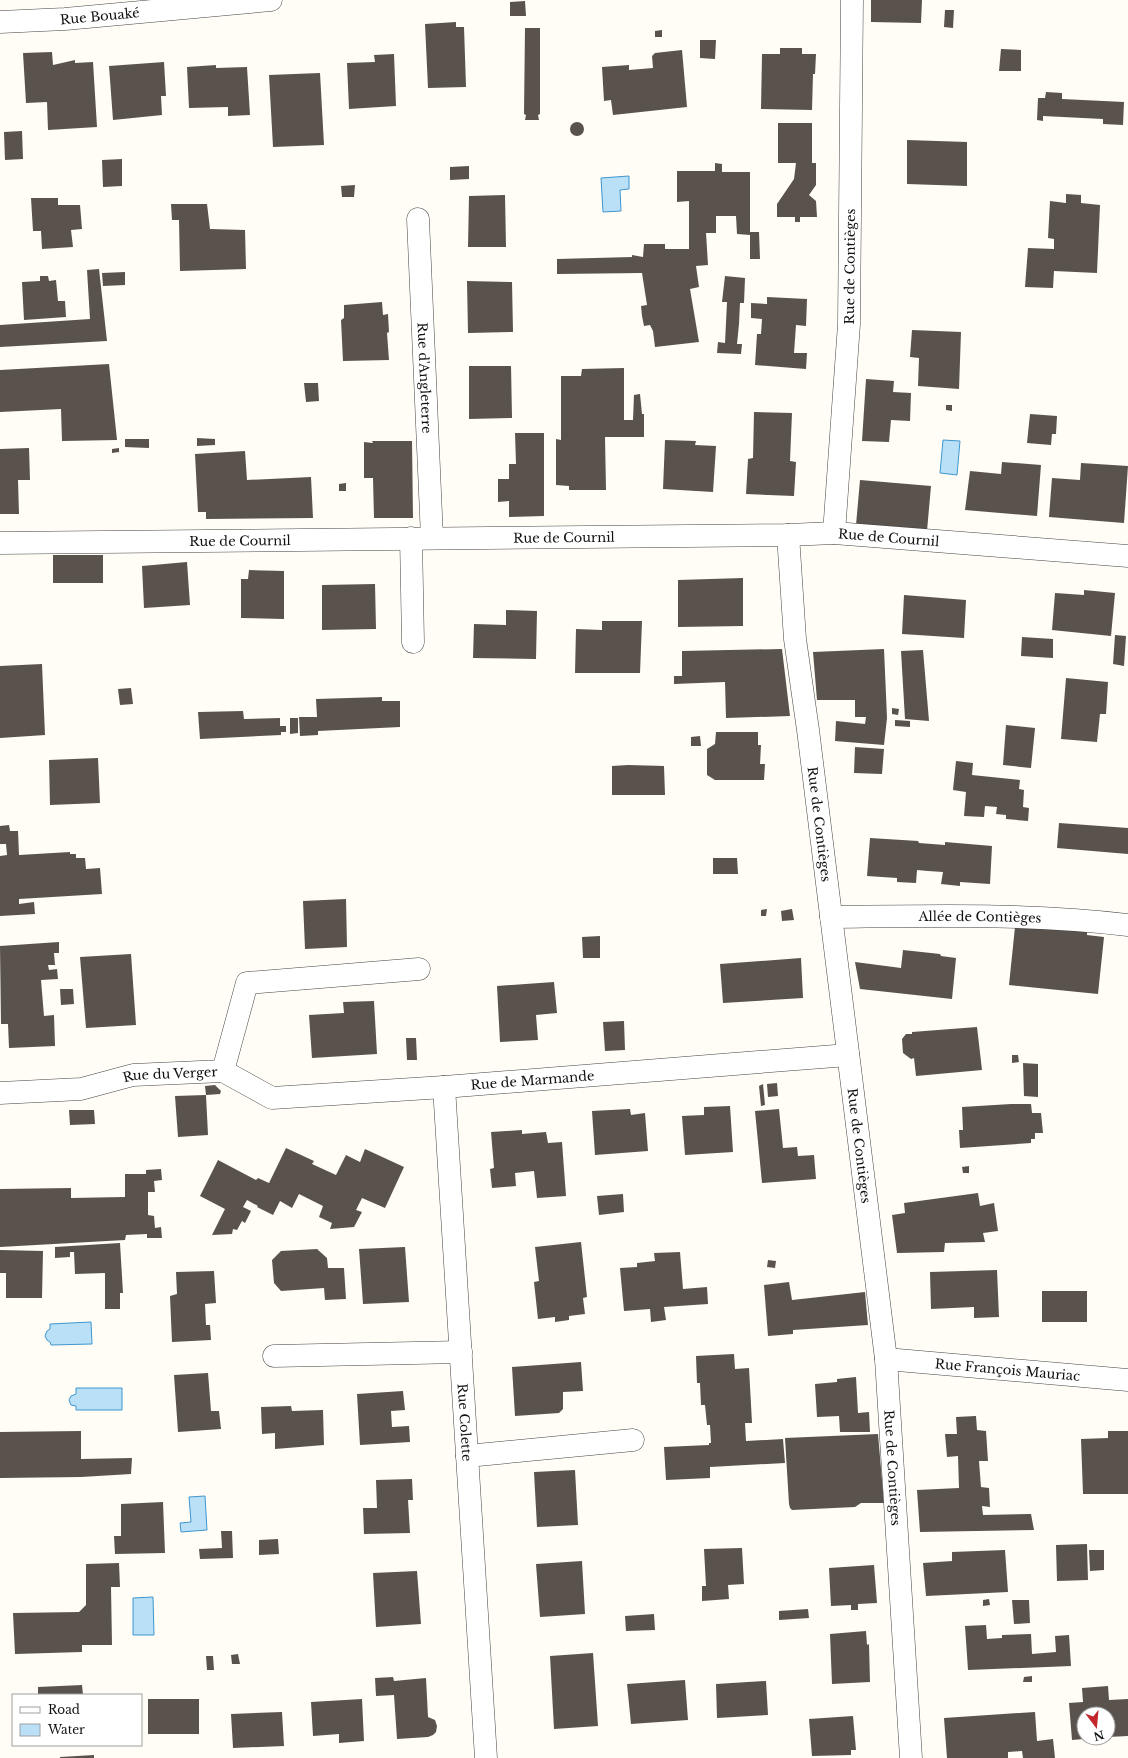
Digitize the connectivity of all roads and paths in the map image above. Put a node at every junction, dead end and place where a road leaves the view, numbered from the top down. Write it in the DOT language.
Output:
graph roads {
  1 [pos="271,0"];
  2 [pos="852,0"];
  3 [pos="0,22"];
  4 [pos="418,218"];
  5 [pos="834,534"];
  6 [pos="788,535"];
  7 [pos="421,538"];
  8 [pos="0,543"];
  9 [pos="1128,556"];
  10 [pos="413,642"];
  11 [pos="831,917"];
  12 [pos="1128,925"];
  13 [pos="419,969"];
  14 [pos="848,1055"];
  15 [pos="223,1071"];
  16 [pos="444,1087"];
  17 [pos="0,1093"];
  18 [pos="461,1352"];
  19 [pos="274,1356"];
  20 [pos="886,1359"];
  21 [pos="1128,1380"];
  22 [pos="633,1440"];
  23 [pos="467,1456"];
  24 [pos="486,1758"];
  25 [pos="911,1758"];
  1 -- 3 [label="street, Rue Bouaké"];
  2 -- 5 [label="street, Rue de Contièges"];
  4 -- 7 [label="street, Rue d'Angleterre"];
  5 -- 6 [label="street, Rue de Cournil"];
  5 -- 9 [label="street, Rue de Cournil"];
  6 -- 7 [label="street, Rue de Cournil"];
  6 -- 11 [label="street, Rue de Contièges"];
  7 -- 8 [label="street, Rue de Cournil"];
  7 -- 10 [label="street, Rue d'Angleterre"];
  11 -- 12 [label="street, Allée de Contièges"];
  11 -- 14 [label="street, Rue de Contièges"];
  13 -- 15 [label="street, Rue du Verger"];
  14 -- 16 [label="street, Rue de Marmande"];
  14 -- 20 [label="street, Rue de Contièges"];
  15 -- 16 [label="street, Rue de Marmande"];
  15 -- 17 [label="street, Rue du Verger"];
  16 -- 18 [label="street, Rue Colette"];
  18 -- 19 [label="street"];
  18 -- 23 [label="street, Rue Colette"];
  20 -- 21 [label="street, Rue François Mauriac"];
  20 -- 25 [label="street, Rue de Contièges"];
  22 -- 23 [label="street"];
  23 -- 24 [label="street, Rue Colette"];
}
